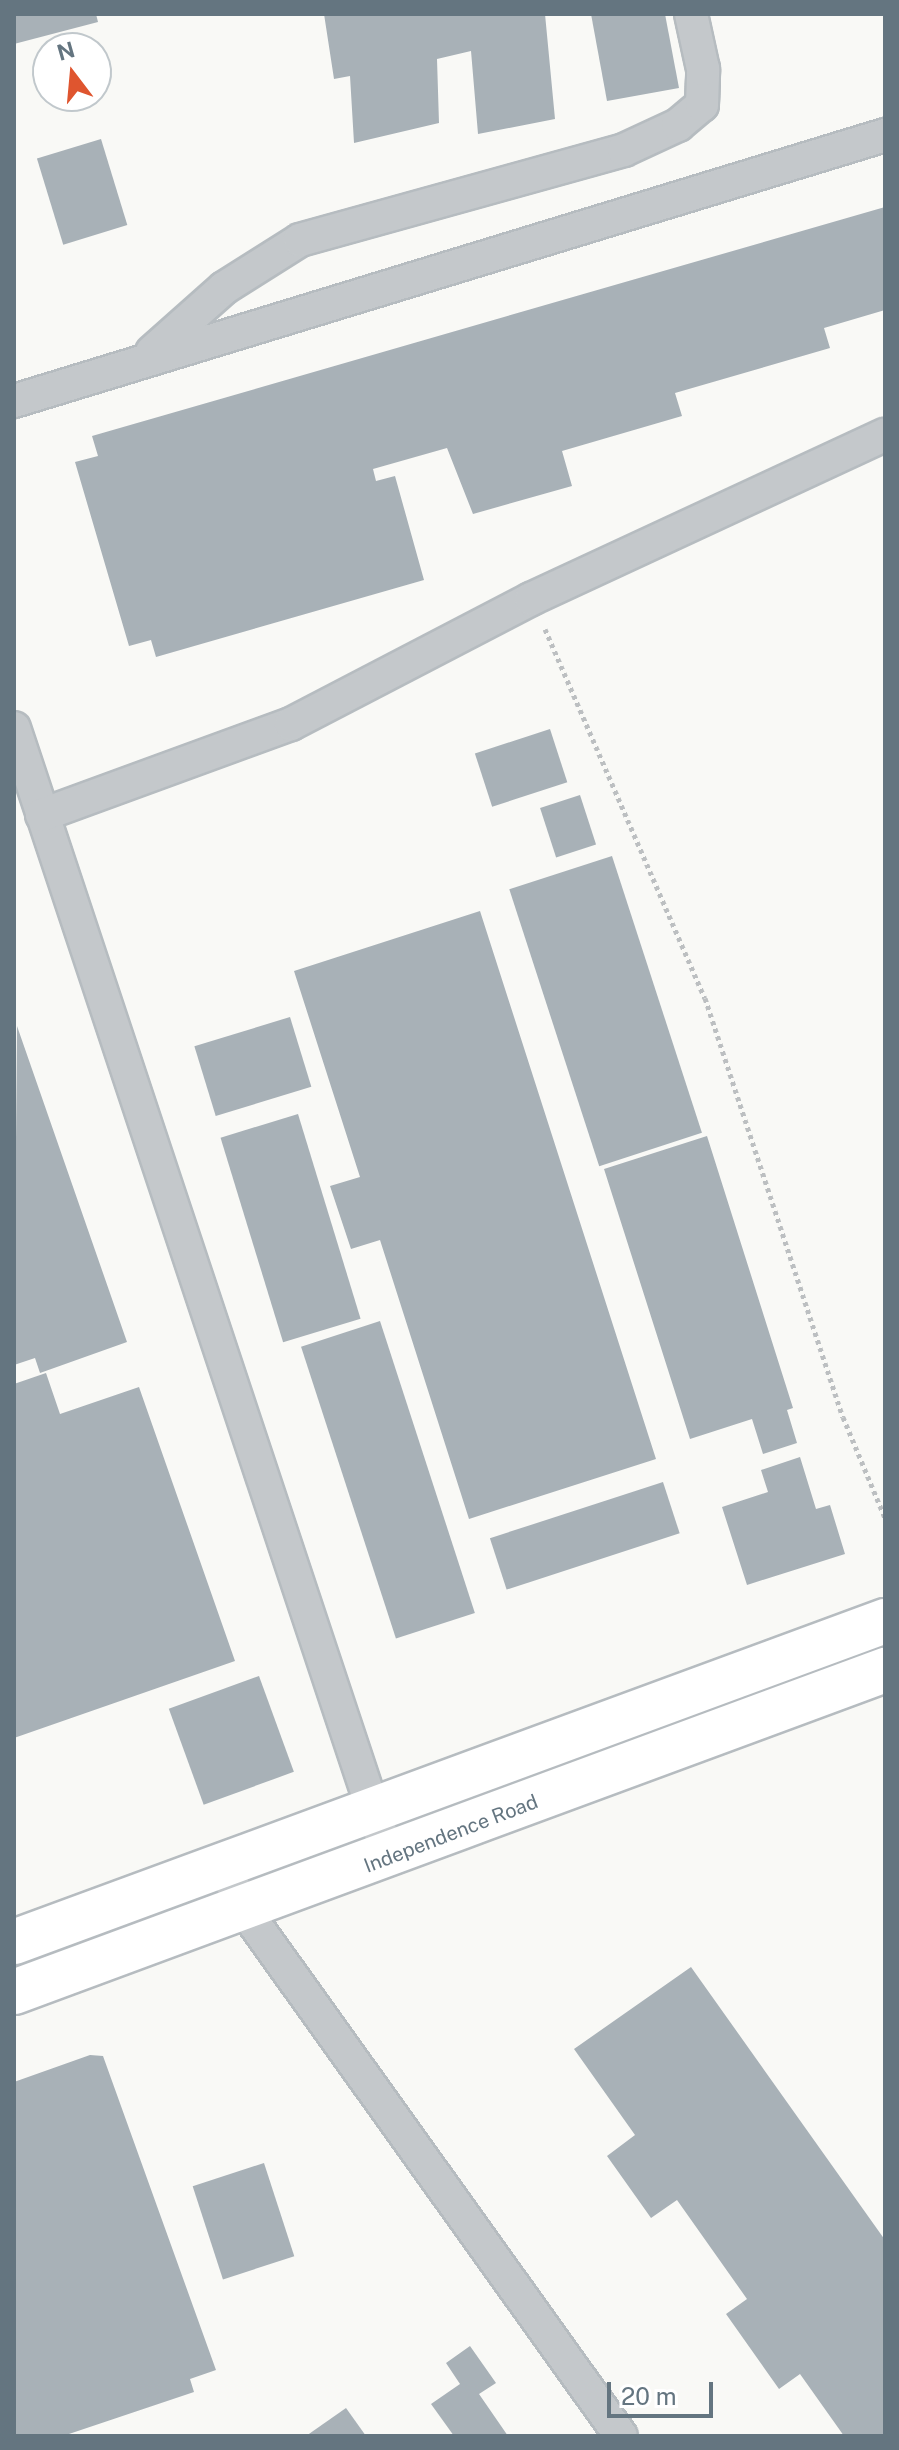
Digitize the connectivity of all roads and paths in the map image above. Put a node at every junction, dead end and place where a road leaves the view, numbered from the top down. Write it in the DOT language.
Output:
graph roads {
  1 [pos="691,14"];
  2 [pos="885,135"];
  3 [pos="145,358"];
  4 [pos="14,401"];
  5 [pos="885,435"];
  6 [pos="531,599"];
  7 [pos="14,728"];
  8 [pos="42,815"];
  9 [pos="885,1518"];
  10 [pos="885,1621"];
  11 [pos="885,1670"];
  12 [pos="370,1814"];
  13 [pos="389,1858"];
  14 [pos="223,1866"];
  15 [pos="246,1912"];
  16 [pos="14,1942"];
  17 [pos="14,1992"];
  18 [pos="621,2436"];
  1 -- 3 [label="street"];
  2 -- 3 [label="street"];
  3 -- 4 [label="street"];
  5 -- 6 [label="street"];
  6 -- 8 [label="street"];
  6 -- 9 [label="path"];
  7 -- 8 [label="street"];
  8 -- 12 [label="street"];
  10 -- 12 [label="main road"];
  11 -- 13 [label="main road, Independence Road"];
  12 -- 13 [label="street"];
  12 -- 14 [label="main road"];
  13 -- 15 [label="main road, Independence Road"];
  14 -- 15 [label="street"];
  14 -- 16 [label="main road"];
  15 -- 17 [label="main road, Independence Road"];
  15 -- 18 [label="street"];
}
